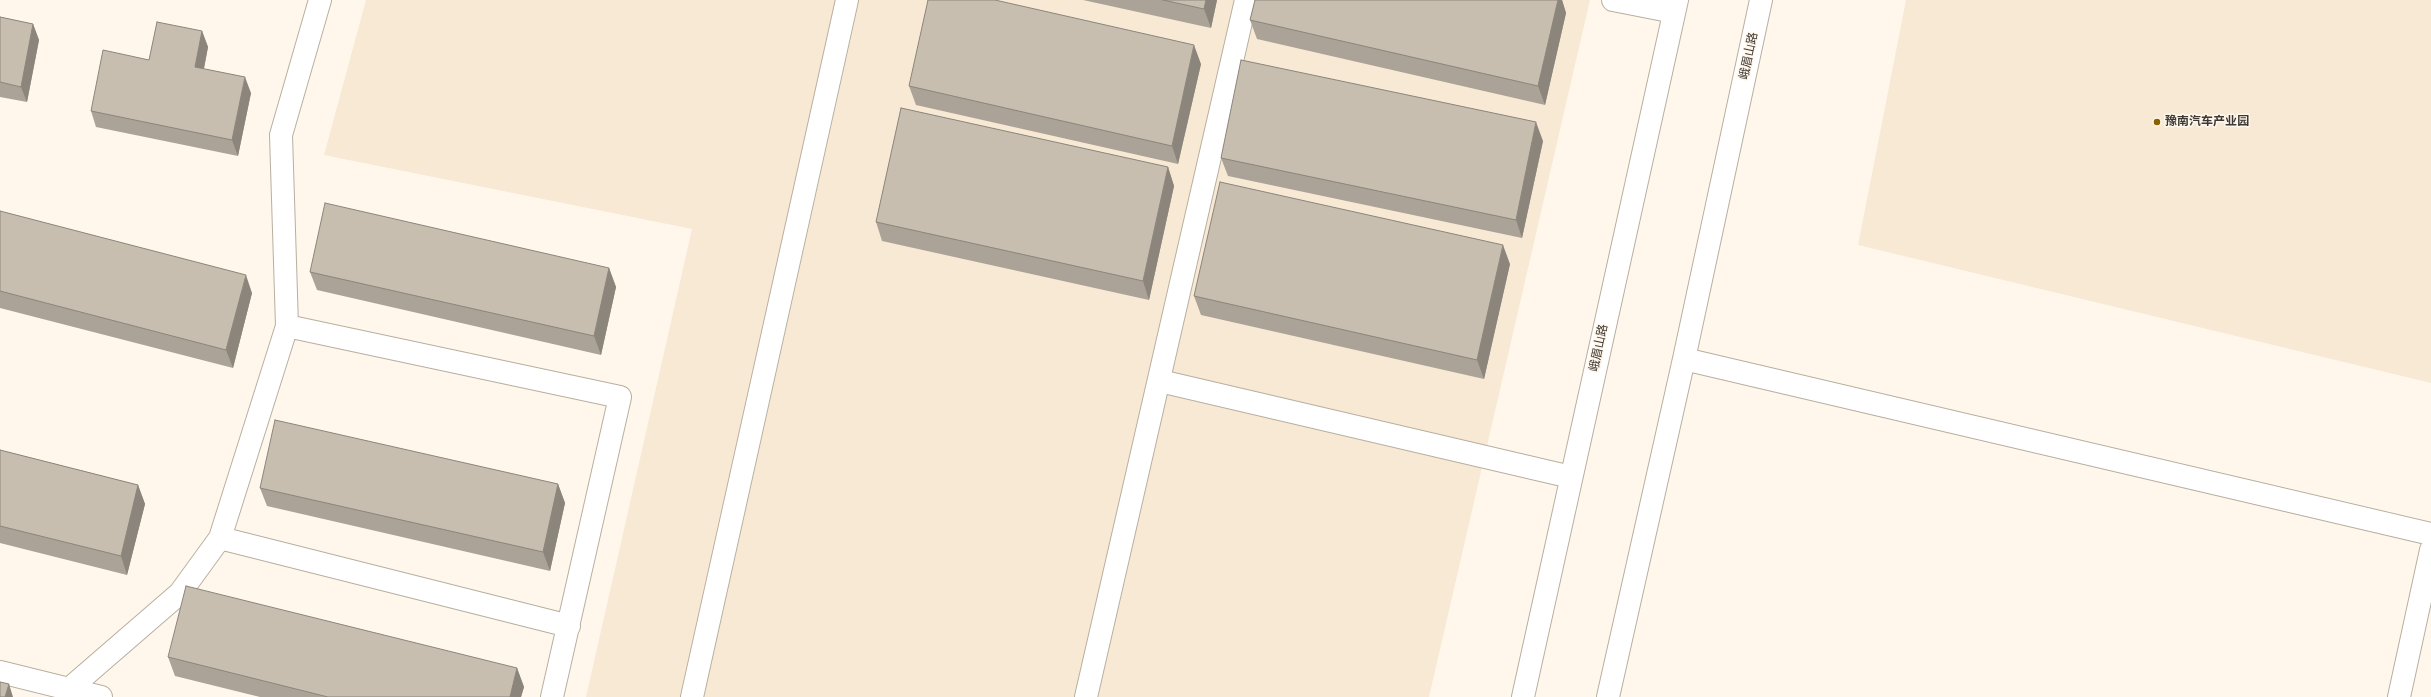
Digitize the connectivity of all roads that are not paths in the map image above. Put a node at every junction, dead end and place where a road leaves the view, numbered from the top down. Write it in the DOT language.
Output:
graph roads {
  1 [pos="320,0"];
  2 [pos="847,0"];
  3 [pos="1246,0"];
  4 [pos="1613,0"];
  5 [pos="1761,0"];
  6 [pos="1675,6"];
  7 [pos="287,326"];
  8 [pos="1684,359"];
  9 [pos="1160,382"];
  10 [pos="1571,477"];
  11 [pos="2431,534"];
  12 [pos="220,538"];
  13 [pos="2431,550"];
  14 [pos="569,626"];
  15 [pos="0,672"];
  16 [pos="68,693"];
  17 [pos="101,697"];
  18 [pos="552,697"];
  19 [pos="692,697"];
  20 [pos="1086,697"];
  21 [pos="1523,697"];
  22 [pos="1608,697"];
  23 [pos="2399,697"];
  1 -- 7 [label="street"];
  2 -- 19 [label="street"];
  3 -- 9 [label="street"];
  4 -- 6 [label="street"];
  5 -- 8 [label="street, 峨眉山路"];
  6 -- 10 [label="street, 峨眉山路"];
  7 -- 12 [label="street"];
  7 -- 14 [label="street"];
  8 -- 11 [label="street"];
  8 -- 22 [label="street, 峨眉山路"];
  9 -- 10 [label="street"];
  9 -- 20 [label="street"];
  10 -- 21 [label="street, 峨眉山路"];
  12 -- 14 [label="street"];
  12 -- 16 [label="street"];
  13 -- 23 [label="street"];
  14 -- 18 [label="street"];
  15 -- 16 [label="street"];
  16 -- 17 [label="street"];
}
